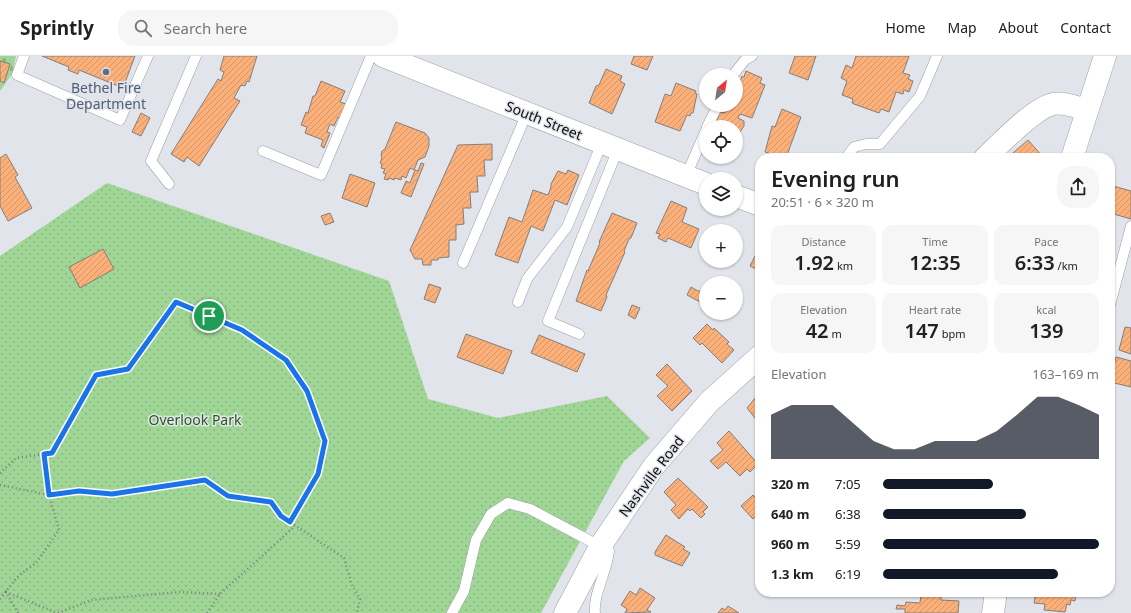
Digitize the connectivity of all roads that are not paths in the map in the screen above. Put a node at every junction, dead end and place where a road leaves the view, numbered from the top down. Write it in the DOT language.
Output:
graph roads {
  1 [pos="24,56"];
  2 [pos="148,56"];
  3 [pos="196,56"];
  4 [pos="371,56"];
  5 [pos="383,56"];
  6 [pos="752,56"];
  7 [pos="937,56"];
  8 [pos="1099,60"];
  9 [pos="739,68"];
  10 [pos="1086,110"];
  11 [pos="528,113"];
  12 [pos="610,146"];
  13 [pos="263,151"];
  14 [pos="850,153"];
  15 [pos="990,153"];
  16 [pos="1073,153"];
  17 [pos="699,164"];
  18 [pos="696,180"];
  19 [pos="169,184"];
  20 [pos="743,198"];
  21 [pos="755,202"];
  22 [pos="1131,226"];
  23 [pos="463,263"];
  24 [pos="1115,287"];
  25 [pos="518,302"];
  26 [pos="579,334"];
  27 [pos="755,361"];
  28 [pos="601,545"];
  29 [pos="995,597"];
  30 [pos="452,613"];
  31 [pos="565,613"];
  32 [pos="595,613"];
  33 [pos="993,613"];
  1 -- 2 [label="lane"];
  3 -- 19 [label="lane"];
  4 -- 13 [label="lane"];
  5 -- 11 [label="street, South Street"];
  6 -- 9 [label="lane"];
  7 -- 14 [label="lane"];
  8 -- 10 [label="street"];
  10 -- 15 [label="street"];
  10 -- 16 [label="street"];
  11 -- 12 [label="street, South Street"];
  11 -- 23 [label="lane"];
  12 -- 18 [label="street, South Street"];
  12 -- 25 [label="lane"];
  12 -- 26 [label="lane"];
  17 -- 18 [label="lane"];
  20 -- 21 [label="street"];
  22 -- 24 [label="lane"];
  27 -- 28 [label="street, Nashville Road"];
  28 -- 30 [label="lane"];
  28 -- 31 [label="street, Nashville Road"];
  28 -- 32 [label="lane"];
  29 -- 33 [label="street"];
}
